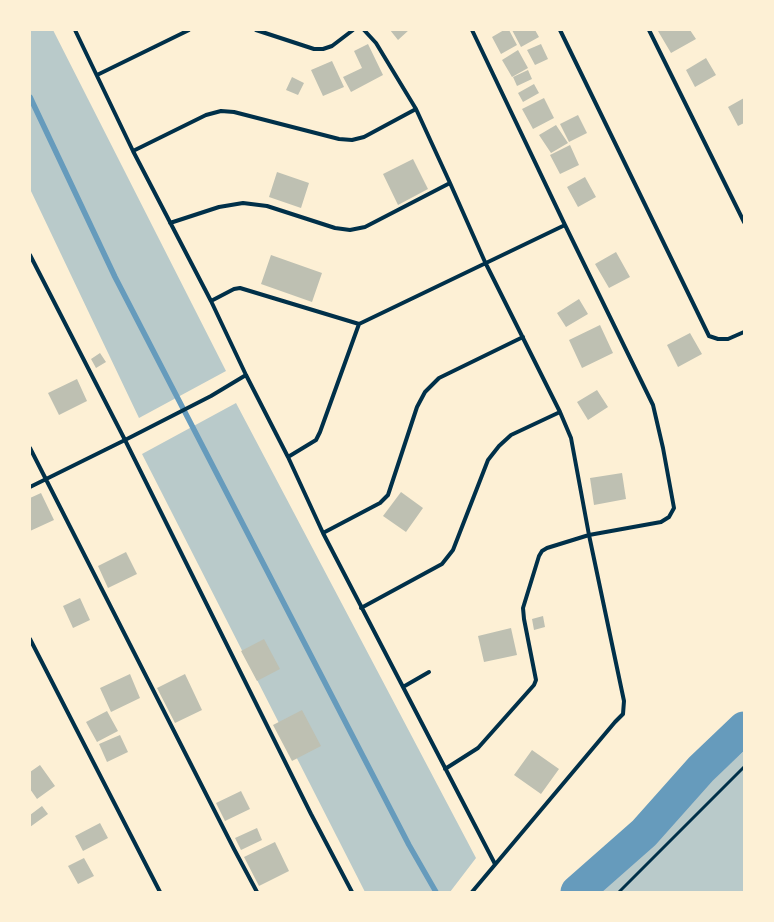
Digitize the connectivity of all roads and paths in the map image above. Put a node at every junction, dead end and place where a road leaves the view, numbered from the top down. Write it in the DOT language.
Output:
graph roads {
  1 [pos="75,30"];
  2 [pos="189,30"];
  3 [pos="256,30"];
  4 [pos="353,30"];
  5 [pos="364,30"];
  6 [pos="472,30"];
  7 [pos="560,30"];
  8 [pos="649,30"];
  9 [pos="97,75"];
  10 [pos="416,109"];
  11 [pos="133,151"];
  12 [pos="450,183"];
  13 [pos="744,222"];
  14 [pos="170,223"];
  15 [pos="565,225"];
  16 [pos="30,255"];
  17 [pos="485,262"];
  18 [pos="211,301"];
  19 [pos="359,324"];
  20 [pos="744,332"];
  21 [pos="523,337"];
  22 [pos="246,375"];
  23 [pos="560,412"];
  24 [pos="125,440"];
  25 [pos="30,448"];
  26 [pos="288,457"];
  27 [pos="45,480"];
  28 [pos="30,487"];
  29 [pos="323,532"];
  30 [pos="589,535"];
  31 [pos="361,608"];
  32 [pos="30,640"];
  33 [pos="429,672"];
  34 [pos="403,687"];
  35 [pos="744,767"];
  36 [pos="445,769"];
  37 [pos="495,864"];
  38 [pos="160,892"];
  39 [pos="258,892"];
  40 [pos="352,892"];
  41 [pos="472,892"];
  42 [pos="619,892"];
  1 -- 9 [label="street"];
  2 -- 9 [label="street"];
  3 -- 4 [label="street"];
  5 -- 10 [label="street"];
  6 -- 15 [label="street"];
  7 -- 20 [label="street"];
  8 -- 13 [label="street"];
  9 -- 11 [label="street"];
  10 -- 11 [label="street"];
  10 -- 12 [label="street"];
  11 -- 14 [label="street"];
  12 -- 14 [label="street"];
  12 -- 17 [label="street"];
  14 -- 18 [label="street"];
  15 -- 17 [label="street"];
  15 -- 30 [label="street"];
  16 -- 24 [label="street"];
  17 -- 19 [label="street"];
  17 -- 21 [label="street"];
  18 -- 19 [label="street"];
  18 -- 22 [label="street"];
  19 -- 26 [label="street"];
  21 -- 23 [label="street"];
  21 -- 29 [label="street"];
  22 -- 24 [label="street"];
  22 -- 26 [label="street"];
  23 -- 30 [label="street"];
  23 -- 31 [label="street"];
  24 -- 27 [label="street"];
  24 -- 40 [label="street"];
  25 -- 27 [label="street"];
  26 -- 29 [label="street"];
  27 -- 28 [label="street"];
  27 -- 39 [label="street"];
  29 -- 31 [label="street"];
  30 -- 36 [label="street"];
  30 -- 37 [label="street"];
  31 -- 34 [label="street"];
  32 -- 38 [label="street"];
  33 -- 34 [label="street"];
  34 -- 36 [label="street"];
  35 -- 42 [label="lane"];
  36 -- 37 [label="street"];
  37 -- 41 [label="street"];
}
